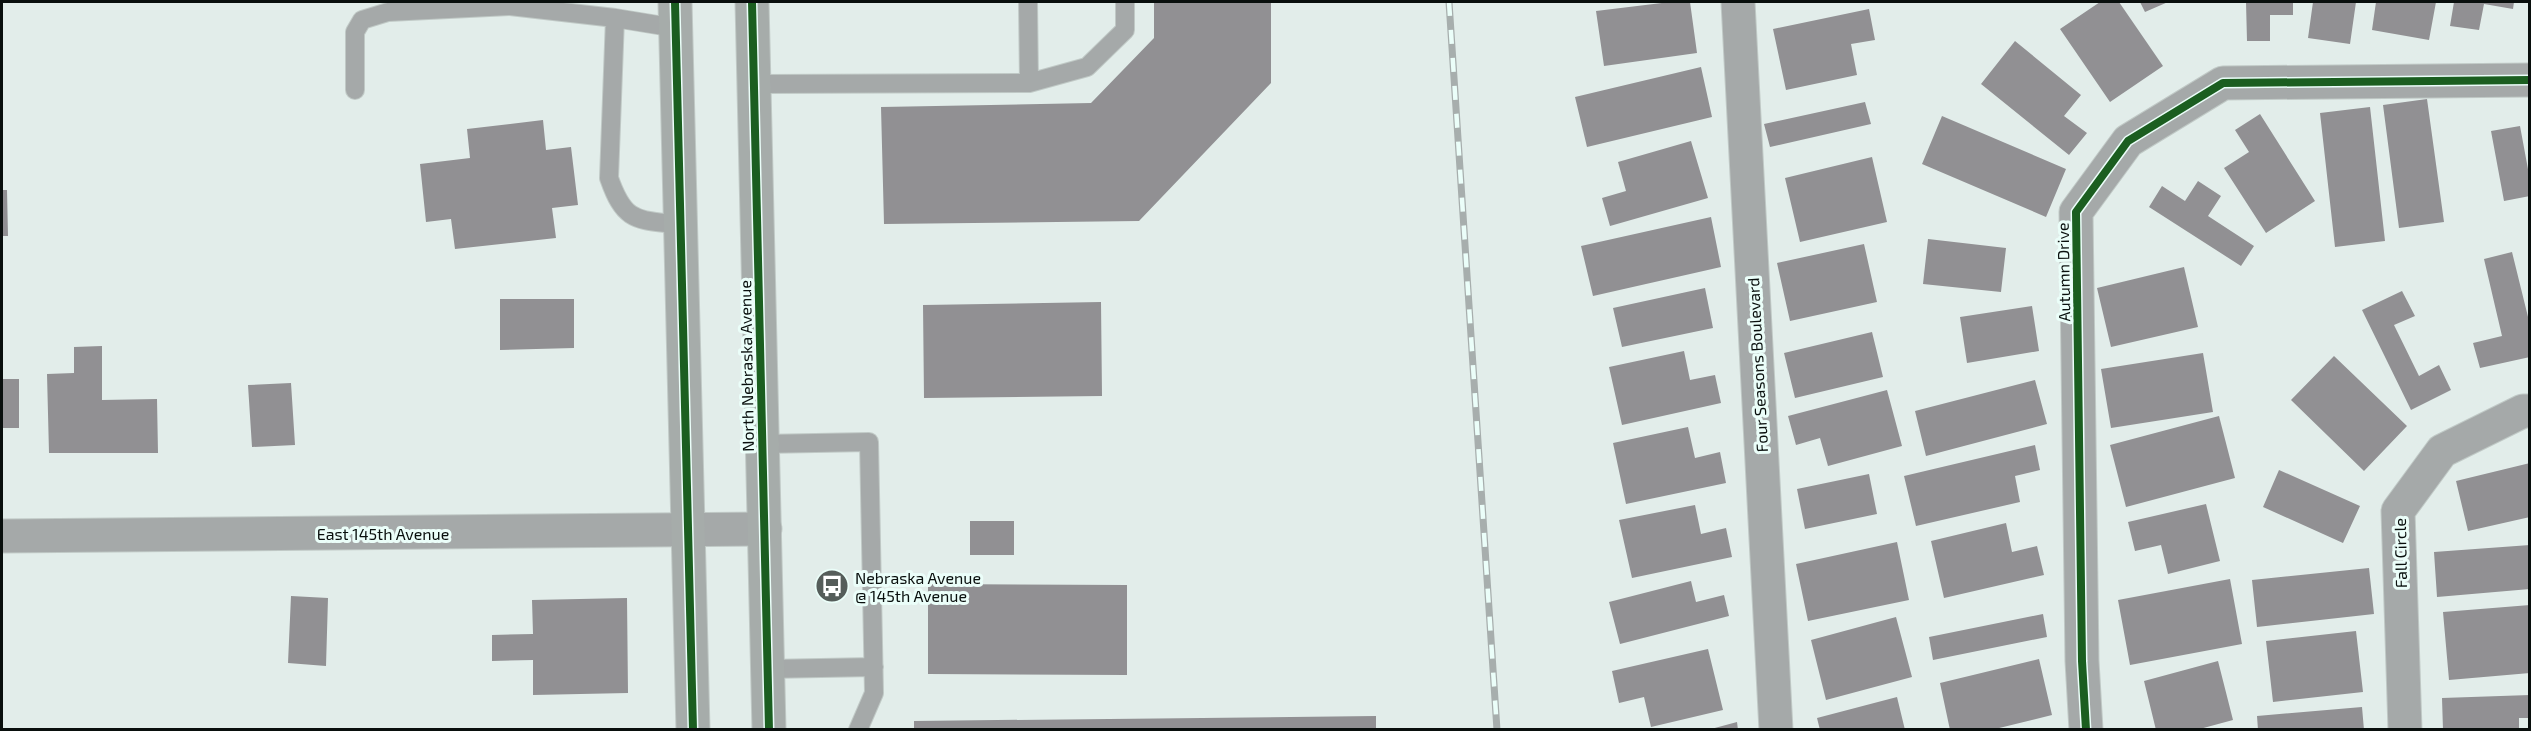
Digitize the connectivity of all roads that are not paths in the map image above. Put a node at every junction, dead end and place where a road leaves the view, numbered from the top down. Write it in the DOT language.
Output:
graph roads {
  1 [pos="752,2"];
  2 [pos="1028,2"];
  3 [pos="1125,2"];
  4 [pos="1738,2"];
  5 [pos="676,15"];
  6 [pos="615,18"];
  7 [pos="2529,80"];
  8 [pos="1029,83"];
  9 [pos="754,84"];
  10 [pos="355,90"];
  11 [pos="681,225"];
  12 [pos="2529,411"];
  13 [pos="761,444"];
  14 [pos="765,529"];
  15 [pos="688,531"];
  16 [pos="2,536"];
  17 [pos="874,668"];
  18 [pos="768,669"];
  19 [pos="693,729"];
  20 [pos="769,729"];
  21 [pos="858,729"];
  22 [pos="1776,729"];
  23 [pos="2086,729"];
  24 [pos="2405,729"];
  1 -- 9 [label="main road, North Nebraska Avenue"];
  2 -- 8 [label="lane"];
  3 -- 8 [label="lane"];
  4 -- 22 [label="street, Four Seasons Boulevard"];
  5 -- 6 [label="lane"];
  5 -- 11 [label="main road"];
  6 -- 10 [label="lane"];
  6 -- 11 [label="lane"];
  7 -- 23 [label="street, Autumn Drive"];
  8 -- 9 [label="lane"];
  9 -- 13 [label="main road, North Nebraska Avenue"];
  11 -- 15 [label="main road"];
  12 -- 24 [label="street, Fall Circle"];
  13 -- 14 [label="main road, North Nebraska Avenue"];
  13 -- 17 [label="lane"];
  14 -- 15 [label="street, East 145th Avenue"];
  14 -- 18 [label="main road, North Nebraska Avenue"];
  15 -- 16 [label="street, East 145th Avenue"];
  15 -- 19 [label="main road"];
  17 -- 18 [label="lane"];
  17 -- 21 [label="lane"];
  18 -- 20 [label="main road, North Nebraska Avenue"];
}
